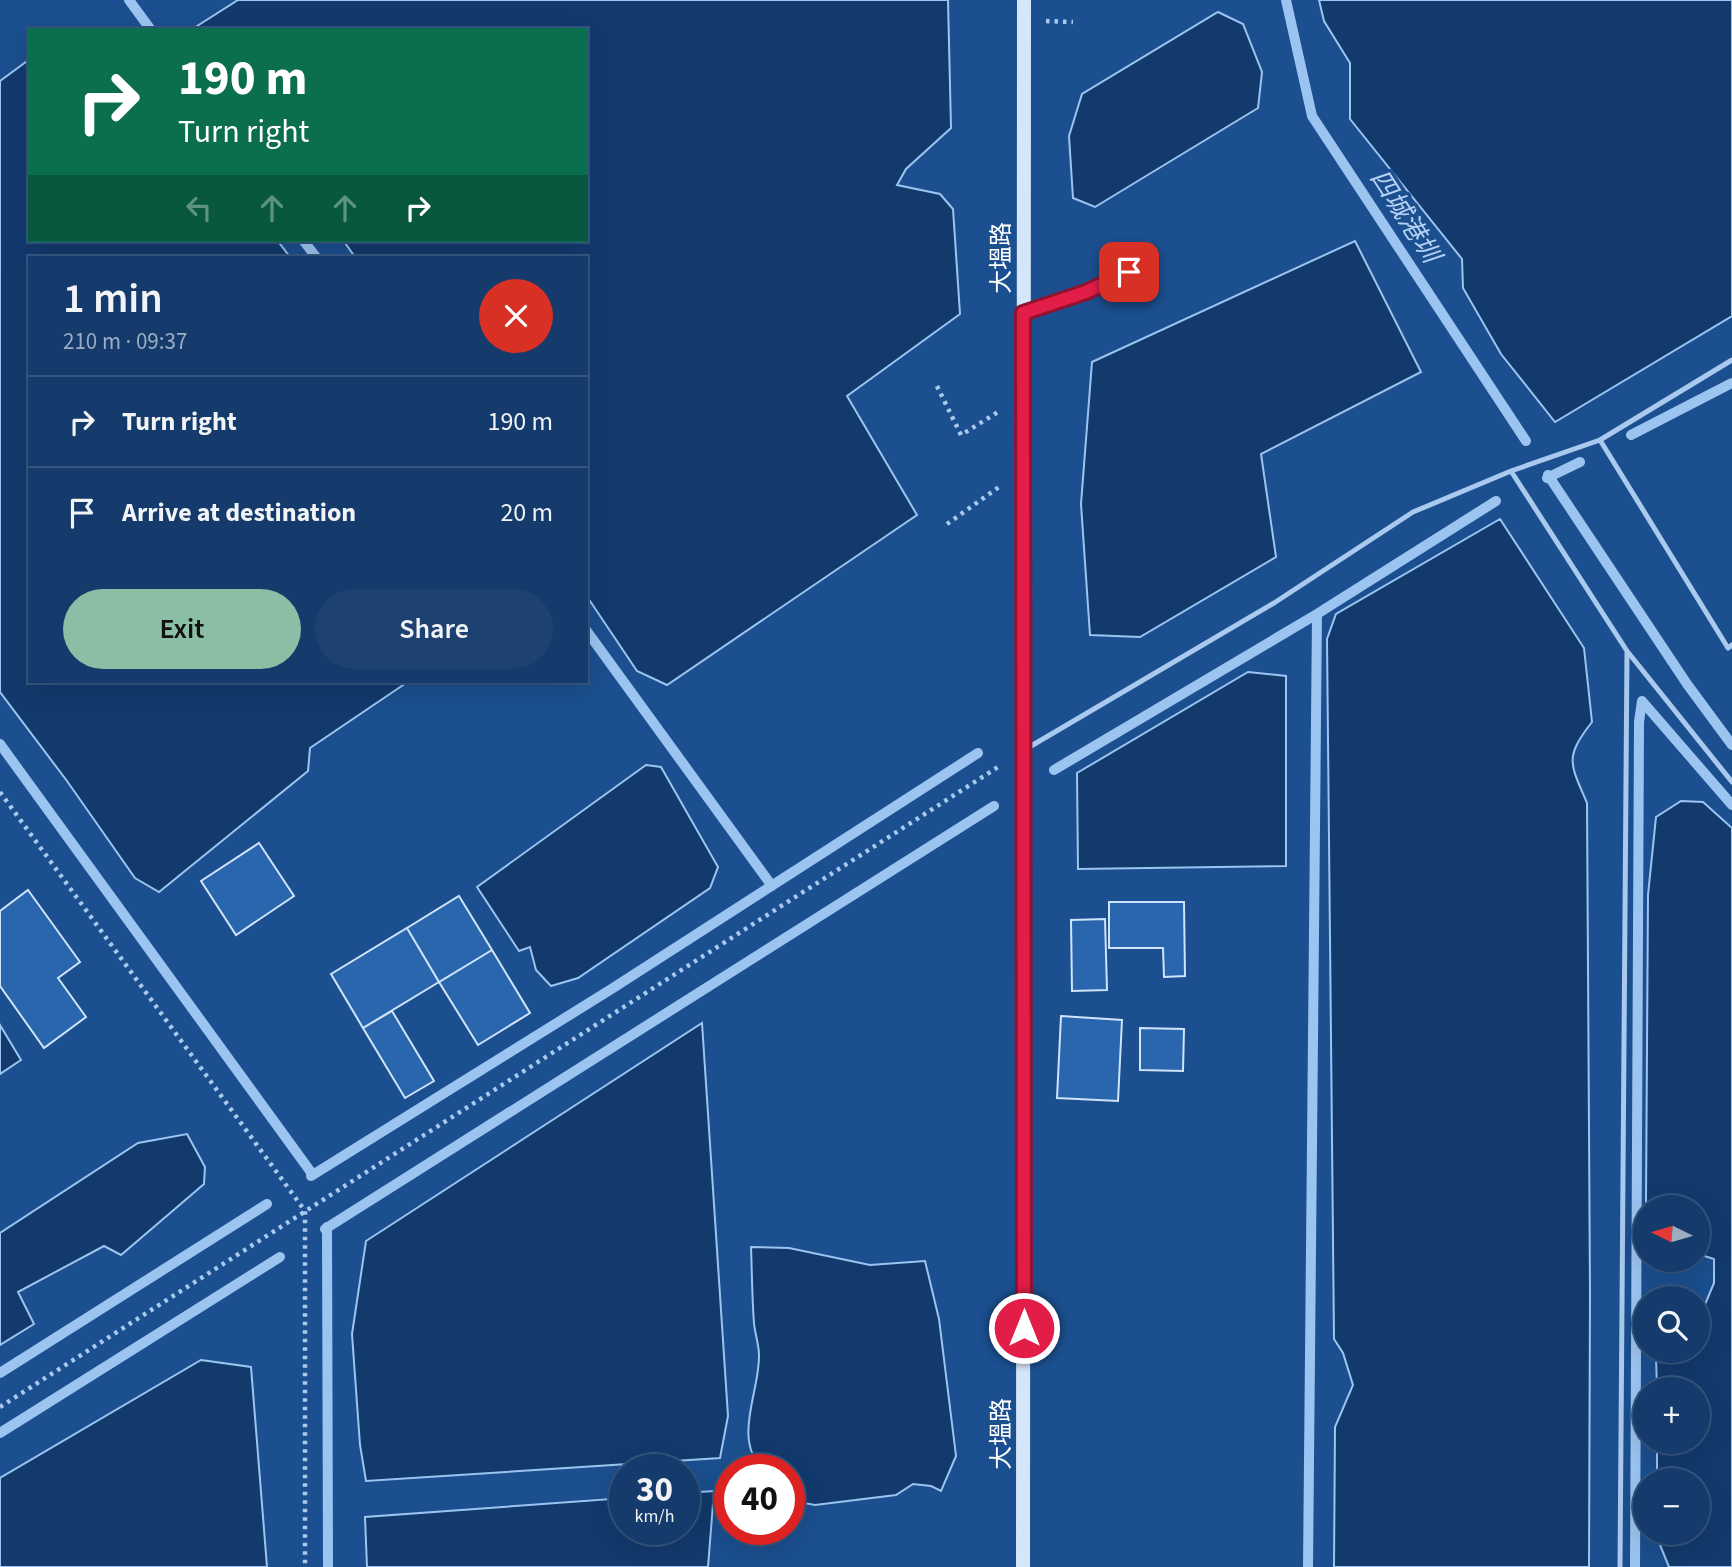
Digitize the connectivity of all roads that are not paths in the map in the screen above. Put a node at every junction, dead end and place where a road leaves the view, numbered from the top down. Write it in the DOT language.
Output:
graph roads {
  1 [pos="1024,0"];
  2 [pos="1151,262"];
  3 [pos="1023,313"];
  4 [pos="1732,360"];
  5 [pos="1600,440"];
  6 [pos="1511,471"];
  7 [pos="1732,645"];
  8 [pos="1628,651"];
  9 [pos="1024,750"];
  10 [pos="1732,782"];
  11 [pos="1023,1567"];
  12 [pos="1620,1567"];
  1 -- 3 [label="street, 大塭路"];
  2 -- 3 [label="street"];
  3 -- 9 [label="street, 大塭路"];
  4 -- 5 [label="lane"];
  5 -- 6 [label="lane"];
  5 -- 7 [label="lane"];
  6 -- 8 [label="lane"];
  6 -- 9 [label="lane"];
  8 -- 10 [label="lane"];
  8 -- 12 [label="lane"];
  9 -- 11 [label="street, 大塭路"];
}
